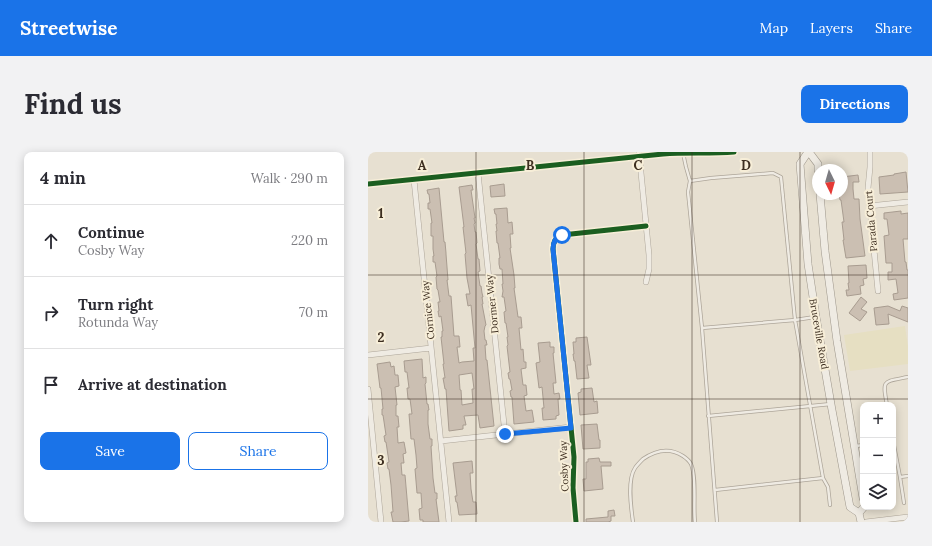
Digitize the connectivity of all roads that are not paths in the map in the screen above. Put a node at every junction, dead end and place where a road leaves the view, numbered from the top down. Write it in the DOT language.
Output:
graph roads {
  1 [pos="734,152"];
  2 [pos="809,152"];
  3 [pos="870,152"];
  4 [pos="683,153"];
  5 [pos="639,154"];
  6 [pos="818,164"];
  7 [pos="478,173"];
  8 [pos="414,180"];
  9 [pos="690,181"];
  10 [pos="368,184"];
  11 [pos="821,200"];
  12 [pos="908,202"];
  13 [pos="869,206"];
  14 [pos="646,226"];
  15 [pos="646,282"];
  16 [pos="878,291"];
  17 [pos="816,317"];
  18 [pos="795,320"];
  19 [pos="702,328"];
  20 [pos="432,348"];
  21 [pos="368,355"];
  22 [pos="908,378"];
  23 [pos="368,389"];
  24 [pos="886,402"];
  25 [pos="831,404"];
  26 [pos="811,406"];
  27 [pos="708,416"];
  28 [pos="571,428"];
  29 [pos="505,434"];
  30 [pos="441,441"];
  31 [pos="860,445"];
  32 [pos="855,446"];
  33 [pos="896,456"];
  34 [pos="908,476"];
  35 [pos="900,477"];
  36 [pos="823,478"];
  37 [pos="860,478"];
  38 [pos="715,490"];
  39 [pos="904,503"];
  40 [pos="830,505"];
  41 [pos="862,510"];
  42 [pos="859,513"];
  43 [pos="908,517"];
  44 [pos="381,522"];
  45 [pos="449,522"];
  46 [pos="576,522"];
  47 [pos="633,522"];
  48 [pos="695,522"];
  49 [pos="717,522"];
  50 [pos="861,522"];
  51 [pos="866,522"];
  1 -- 4 [label="street"];
  2 -- 6 [label="main road, Bruceville Road"];
  2 -- 17 [label="main road, Bruceville Road"];
  3 -- 13 [label="street, Parada Court"];
  4 -- 5 [label="street"];
  4 -- 9 [label="lane"];
  5 -- 7 [label="street"];
  5 -- 14 [label="street"];
  7 -- 8 [label="street"];
  7 -- 29 [label="street, Dormer Way"];
  8 -- 10 [label="street"];
  8 -- 20 [label="street, Cornice Way"];
  9 -- 18 [label="lane"];
  9 -- 19 [label="lane"];
  11 -- 32 [label="main road, Bruceville Road"];
  12 -- 13 [label="street"];
  13 -- 16 [label="street, Parada Court"];
  14 -- 15 [label="street"];
  14 -- 28 [label="street, Cosby Way"];
  17 -- 18 [label="lane"];
  17 -- 25 [label="main road, Bruceville Road"];
  18 -- 19 [label="lane"];
  18 -- 26 [label="lane"];
  19 -- 27 [label="lane"];
  20 -- 21 [label="street"];
  20 -- 30 [label="street, Cornice Way"];
  22 -- 24 [label="lane"];
  23 -- 44 [label="street"];
  25 -- 26 [label="lane"];
  25 -- 42 [label="main road, Bruceville Road"];
  26 -- 27 [label="lane"];
  26 -- 36 [label="lane"];
  27 -- 38 [label="lane"];
  28 -- 29 [label="street"];
  28 -- 46 [label="street, Cosby Way"];
  29 -- 30 [label="street"];
  30 -- 45 [label="street, Cornice Way"];
  31 -- 32 [label="lane"];
  32 -- 37 [label="main road, Bruceville Road"];
  33 -- 35 [label="lane"];
  34 -- 35 [label="lane"];
  35 -- 39 [label="lane"];
  36 -- 38 [label="lane"];
  36 -- 40 [label="lane"];
  38 -- 49 [label="lane"];
  41 -- 42 [label="main road"];
  42 -- 50 [label="main road, Bruceville Road"];
  43 -- 51 [label="street"];
  47 -- 48 [label="lane"];
}
